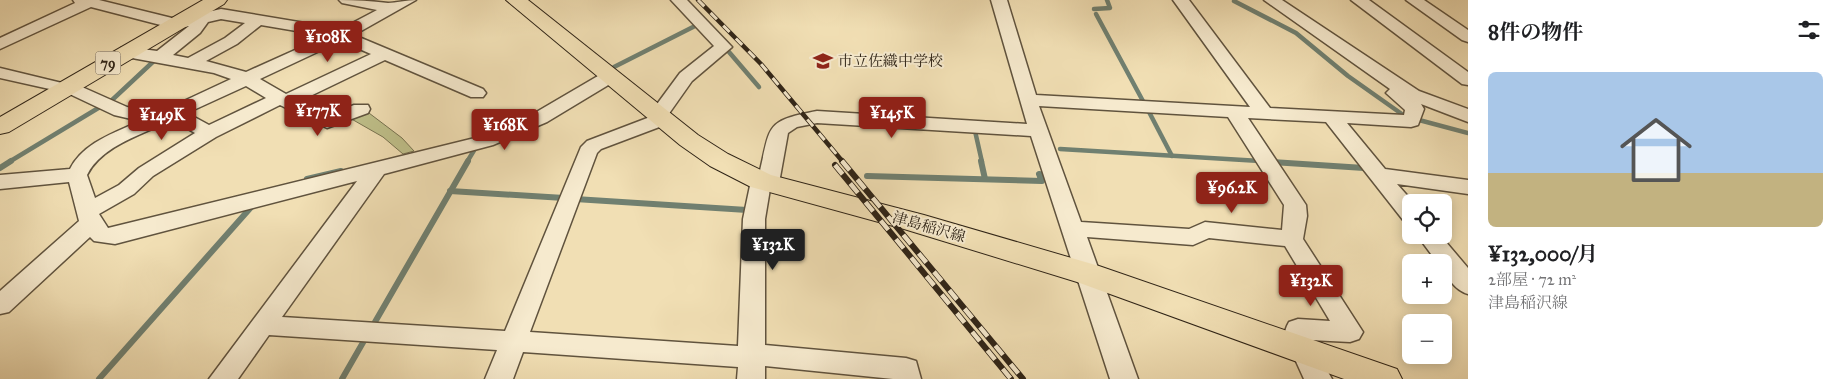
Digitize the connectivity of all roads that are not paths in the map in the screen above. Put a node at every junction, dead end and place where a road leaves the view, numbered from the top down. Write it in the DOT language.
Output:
graph roads {
  1 [pos="217,0"];
  2 [pos="347,0"];
  3 [pos="408,0"];
  4 [pos="516,0"];
  5 [pos="679,0"];
  6 [pos="999,0"];
  7 [pos="1181,0"];
  8 [pos="1272,0"];
  9 [pos="1359,0"];
  10 [pos="1414,0"];
  11 [pos="97,2"];
  12 [pos="393,8"];
  13 [pos="203,9"];
  14 [pos="258,20"];
  15 [pos="170,23"];
  16 [pos="342,35"];
  17 [pos="1468,37"];
  18 [pos="0,44"];
  19 [pos="127,52"];
  20 [pos="384,54"];
  21 [pos="160,58"];
  22 [pos="191,63"];
  23 [pos="0,73"];
  24 [pos="609,77"];
  25 [pos="245,78"];
  26 [pos="1385,78"];
  27 [pos="1468,80"];
  28 [pos="61,86"];
  29 [pos="477,93"];
  30 [pos="283,100"];
  31 [pos="1028,100"];
  32 [pos="361,110"];
  33 [pos="1234,111"];
  34 [pos="1264,113"];
  35 [pos="1468,116"];
  36 [pos="0,117"];
  37 [pos="166,117"];
  38 [pos="661,117"];
  39 [pos="1332,117"];
  40 [pos="0,127"];
  41 [pos="1038,131"];
  42 [pos="209,133"];
  43 [pos="378,167"];
  44 [pos="77,175"];
  45 [pos="1379,176"];
  46 [pos="0,182"];
  47 [pos="764,182"];
  48 [pos="1468,187"];
  49 [pos="1402,204"];
  50 [pos="89,217"];
  51 [pos="1073,229"];
  52 [pos="1292,239"];
  53 [pos="1435,244"];
  54 [pos="1088,274"];
  55 [pos="1468,285"];
  56 [pos="0,306"];
  57 [pos="263,325"];
  58 [pos="513,343"];
  59 [pos="1300,349"];
  60 [pos="752,364"];
  61 [pos="223,379"];
  62 [pos="499,379"];
  63 [pos="907,379"];
  64 [pos="1124,379"];
  65 [pos="1318,379"];
  66 [pos="1384,379"];
  1 -- 15 [label="main road, 79"];
  2 -- 12 [label="street"];
  3 -- 12 [label="street"];
  4 -- 24 [label="main road, 津島稲沢線"];
  5 -- 38 [label="street"];
  6 -- 31 [label="street"];
  7 -- 34 [label="street"];
  8 -- 26 [label="street"];
  9 -- 27 [label="street"];
  10 -- 17 [label="street"];
  11 -- 15 [label="street"];
  11 -- 18 [label="street"];
  12 -- 16 [label="street"];
  13 -- 14 [label="street"];
  13 -- 15 [label="main road, 79"];
  13 -- 21 [label="street"];
  14 -- 16 [label="street"];
  14 -- 22 [label="street"];
  15 -- 19 [label="main road, 79"];
  15 -- 28 [label="main road, 79"];
  16 -- 20 [label="street"];
  16 -- 25 [label="street"];
  19 -- 21 [label="street"];
  19 -- 28 [label="main road, 79"];
  20 -- 29 [label="street"];
  20 -- 30 [label="street"];
  21 -- 22 [label="street"];
  22 -- 25 [label="street"];
  23 -- 28 [label="street"];
  24 -- 38 [label="main road, 津島稲沢線"];
  24 -- 43 [label="street"];
  25 -- 30 [label="street"];
  25 -- 37 [label="street"];
  26 -- 35 [label="street"];
  26 -- 39 [label="street"];
  28 -- 36 [label="main road, 79"];
  28 -- 37 [label="street"];
  28 -- 40 [label="main road, 79"];
  30 -- 32 [label="street"];
  30 -- 42 [label="street"];
  31 -- 33 [label="street"];
  31 -- 41 [label="street"];
  33 -- 34 [label="street"];
  33 -- 52 [label="street"];
  34 -- 39 [label="street"];
  37 -- 42 [label="street"];
  37 -- 44 [label="street"];
  38 -- 47 [label="main road, 津島稲沢線"];
  38 -- 58 [label="street"];
  39 -- 45 [label="street"];
  41 -- 47 [label="street"];
  41 -- 51 [label="street"];
  42 -- 50 [label="street"];
  43 -- 50 [label="street"];
  43 -- 57 [label="street"];
  44 -- 46 [label="street"];
  44 -- 50 [label="street"];
  45 -- 48 [label="street"];
  45 -- 49 [label="street"];
  47 -- 54 [label="main road, 津島稲沢線"];
  47 -- 60 [label="street"];
  50 -- 56 [label="street"];
  51 -- 52 [label="street"];
  51 -- 54 [label="street"];
  52 -- 59 [label="street"];
  53 -- 55 [label="street"];
  54 -- 59 [label="main road, 津島稲沢線"];
  54 -- 64 [label="street"];
  57 -- 58 [label="street"];
  57 -- 61 [label="street"];
  58 -- 60 [label="street"];
  58 -- 62 [label="street"];
  59 -- 65 [label="street"];
  59 -- 66 [label="main road, 津島稲沢線"];
  60 -- 63 [label="street"];
}
